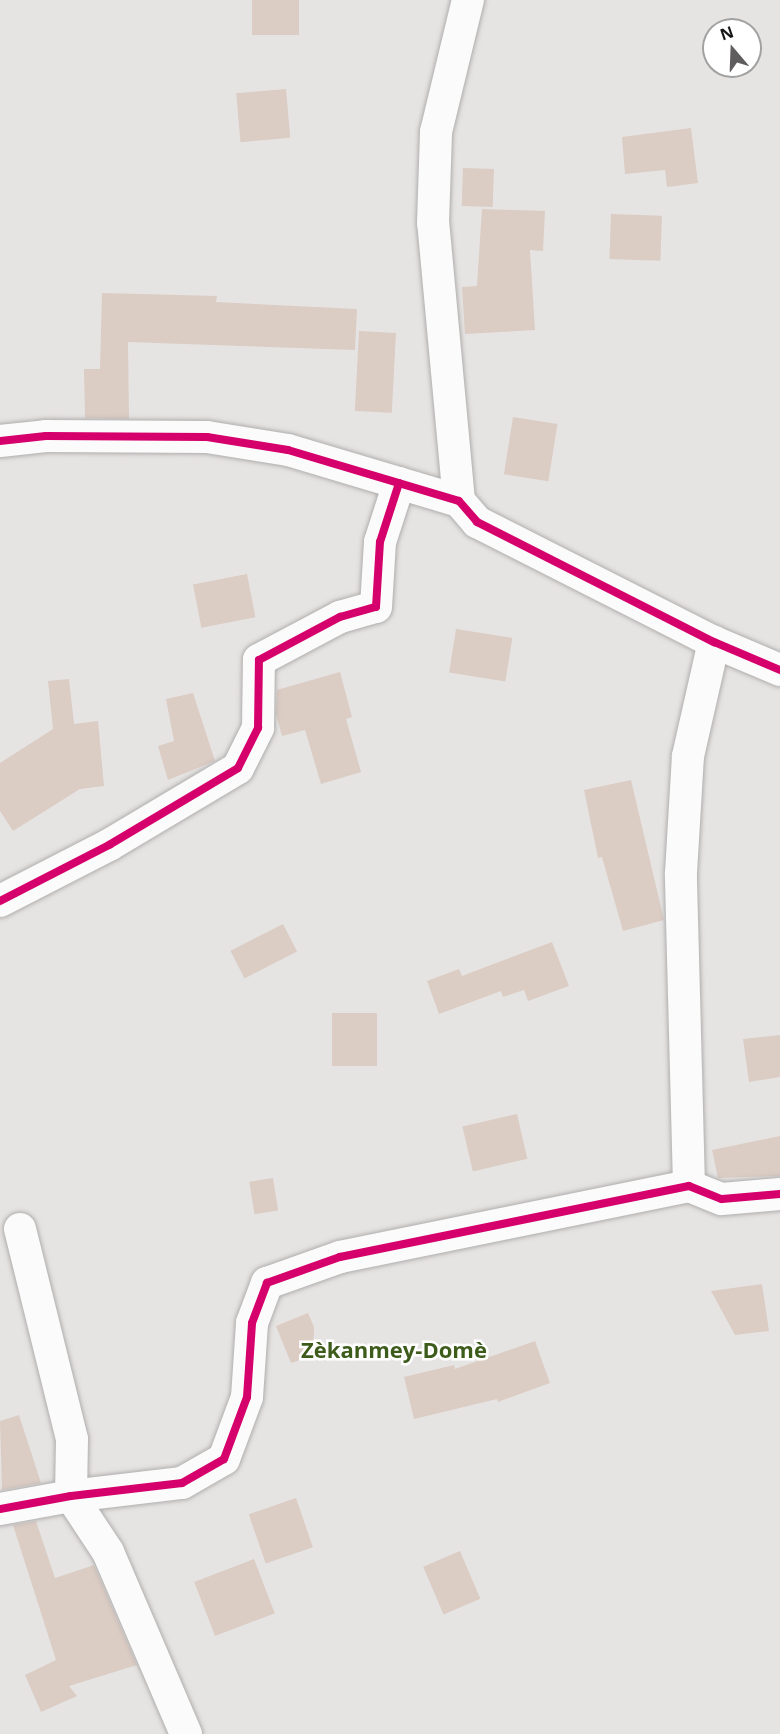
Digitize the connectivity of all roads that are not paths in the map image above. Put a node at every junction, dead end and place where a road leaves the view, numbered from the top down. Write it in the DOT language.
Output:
graph roads {
  1 [pos="468,0"];
  2 [pos="0,441"];
  3 [pos="399,483"];
  4 [pos="459,501"];
  5 [pos="714,642"];
  6 [pos="780,670"];
  7 [pos="0,901"];
  8 [pos="690,1186"];
  9 [pos="780,1194"];
  10 [pos="20,1229"];
  11 [pos="71,1496"];
  12 [pos="0,1509"];
  13 [pos="186,1734"];
  1 -- 4 [label="street"];
  2 -- 3 [label="street"];
  3 -- 4 [label="street"];
  3 -- 7 [label="street"];
  4 -- 5 [label="street"];
  5 -- 6 [label="street"];
  5 -- 8 [label="street"];
  8 -- 9 [label="street"];
  8 -- 11 [label="street"];
  10 -- 11 [label="street"];
  11 -- 12 [label="street"];
  11 -- 13 [label="street"];
}
